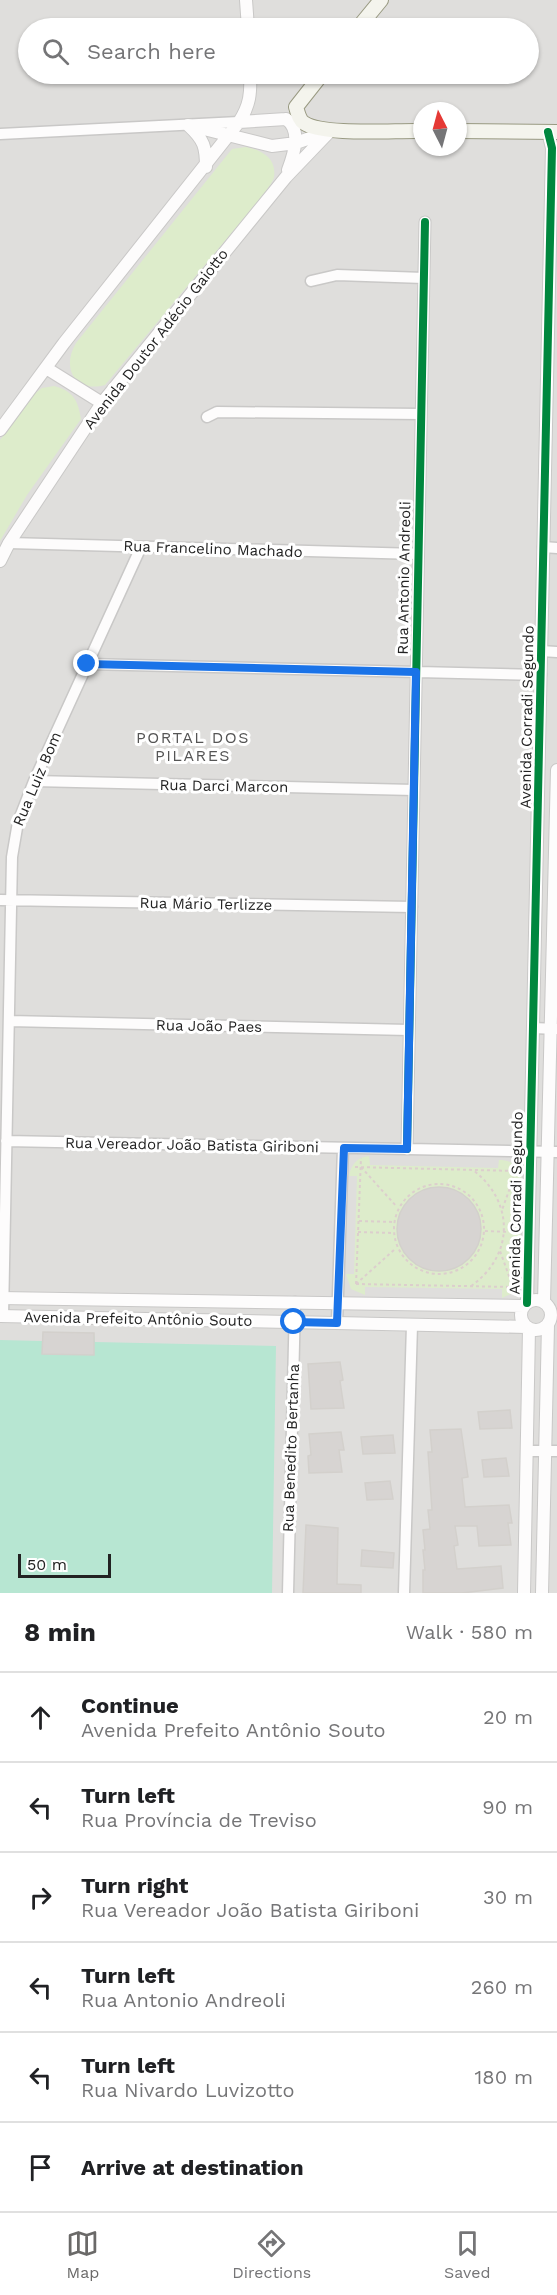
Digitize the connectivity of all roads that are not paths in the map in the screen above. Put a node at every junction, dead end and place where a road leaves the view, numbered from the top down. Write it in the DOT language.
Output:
graph roads {
  1 [pos="246,0"];
  2 [pos="381,0"];
  3 [pos="247,18"];
  4 [pos="366,18"];
  5 [pos="250,84"];
  6 [pos="314,84"];
  7 [pos="296,107"];
  8 [pos="286,119"];
  9 [pos="239,122"];
  10 [pos="188,125"];
  11 [pos="331,130"];
  12 [pos="413,130"];
  13 [pos="552,130"];
  14 [pos="467,131"];
  15 [pos="0,134"];
  16 [pos="230,135"];
  17 [pos="249,141"];
  18 [pos="296,143"];
  19 [pos="206,167"];
  20 [pos="286,177"];
  21 [pos="425,222"];
  22 [pos="424,278"];
  23 [pos="311,281"];
  24 [pos="553,326"];
  25 [pos="46,368"];
  26 [pos="102,403"];
  27 [pos="421,414"];
  28 [pos="207,417"];
  29 [pos="0,430"];
  30 [pos="9,543"];
  31 [pos="141,547"];
  32 [pos="543,547"];
  33 [pos="557,548"];
  34 [pos="418,555"];
  35 [pos="0,561"];
  36 [pos="542,651"];
  37 [pos="557,652"];
  38 [pos="87,664"];
  39 [pos="416,672"];
  40 [pos="541,675"];
  41 [pos="557,770"];
  42 [pos="34,782"];
  43 [pos="539,782"];
  44 [pos="557,782"];
  45 [pos="414,790"];
  46 [pos="6,900"];
  47 [pos="536,906"];
  48 [pos="412,907"];
  49 [pos="555,907"];
  50 [pos="9,1021"];
  51 [pos="533,1028"];
  52 [pos="554,1029"];
  53 [pos="409,1030"];
  54 [pos="6,1141"];
  55 [pos="344,1148"];
  56 [pos="407,1149"];
  57 [pos="531,1151"];
  58 [pos="552,1152"];
  59 [pos="1,1298"];
  60 [pos="295,1302"];
  61 [pos="338,1303"];
  62 [pos="525,1304"];
  63 [pos="549,1304"];
  64 [pos="1,1316"];
  65 [pos="294,1322"];
  66 [pos="337,1323"];
  67 [pos="551,1323"];
  68 [pos="412,1325"];
  69 [pos="528,1328"];
  70 [pos="526,1451"];
  71 [pos="551,1451"];
  72 [pos="288,1593"];
  73 [pos="404,1593"];
  74 [pos="524,1593"];
  75 [pos="542,1593"];
  1 -- 3 [label="street"];
  2 -- 4 [label="main road"];
  5 -- 9 [label="street"];
  6 -- 7 [label="main road"];
  7 -- 8 [label="street"];
  7 -- 11 [label="main road"];
  8 -- 9 [label="street"];
  8 -- 18 [label="street"];
  9 -- 10 [label="street"];
  9 -- 16 [label="street"];
  9 -- 17 [label="street"];
  10 -- 15 [label="street"];
  10 -- 16 [label="street"];
  10 -- 19 [label="street"];
  11 -- 12 [label="main road"];
  11 -- 18 [label="street"];
  11 -- 20 [label="street, Avenida Doutor Adécio Gaiotto"];
  13 -- 14 [label="main road"];
  13 -- 24 [label="street, Avenida Corradi Segundo"];
  16 -- 17 [label="street"];
  16 -- 19 [label="street"];
  17 -- 18 [label="street"];
  18 -- 20 [label="street"];
  19 -- 25 [label="street"];
  20 -- 26 [label="street, Avenida Doutor Adécio Gaiotto"];
  21 -- 22 [label="street, Rua Antonio Andreoli"];
  22 -- 23 [label="street"];
  22 -- 27 [label="street, Rua Antonio Andreoli"];
  24 -- 32 [label="street, Avenida Corradi Segundo"];
  25 -- 26 [label="street"];
  25 -- 29 [label="street"];
  26 -- 30 [label="street, Avenida Doutor Adécio Gaiotto"];
  27 -- 28 [label="street"];
  27 -- 34 [label="street, Rua Antonio Andreoli"];
  30 -- 31 [label="street, Rua Francelino Machado"];
  30 -- 35 [label="street, Avenida Doutor Adécio Gaiotto"];
  31 -- 34 [label="street, Rua Francelino Machado"];
  31 -- 38 [label="street, Rua Luiz Bom"];
  32 -- 33 [label="street"];
  32 -- 36 [label="street, Avenida Corradi Segundo"];
  34 -- 39 [label="street, Rua Antonio Andreoli"];
  36 -- 37 [label="street"];
  36 -- 40 [label="street, Avenida Corradi Segundo"];
  38 -- 39 [label="street"];
  38 -- 42 [label="street, Rua Luiz Bom"];
  39 -- 40 [label="street"];
  39 -- 45 [label="street, Rua Antonio Andreoli"];
  40 -- 43 [label="street, Avenida Corradi Segundo"];
  41 -- 44 [label="street, Avenida Corradi Segundo"];
  42 -- 45 [label="street, Rua Darci Marcon"];
  42 -- 46 [label="street, Rua Luiz Bom"];
  43 -- 44 [label="street"];
  43 -- 47 [label="street, Avenida Corradi Segundo"];
  44 -- 49 [label="street, Avenida Corradi Segundo"];
  45 -- 48 [label="street, Rua Antonio Andreoli"];
  46 -- 48 [label="street, Rua Mário Terlizze"];
  46 -- 50 [label="street, Rua Luiz Bom"];
  47 -- 49 [label="street"];
  47 -- 51 [label="street, Avenida Corradi Segundo"];
  48 -- 53 [label="street, Rua Antonio Andreoli"];
  49 -- 52 [label="street, Avenida Corradi Segundo"];
  50 -- 53 [label="street, Rua João Paes"];
  50 -- 54 [label="street, Rua Luiz Bom"];
  51 -- 52 [label="street"];
  51 -- 57 [label="street, Avenida Corradi Segundo"];
  52 -- 58 [label="street, Avenida Corradi Segundo"];
  53 -- 56 [label="street, Rua Antonio Andreoli"];
  54 -- 55 [label="street, Rua Vereador João Batista Giriboni"];
  54 -- 59 [label="street, Rua Luiz Bom"];
  55 -- 56 [label="street, Rua Vereador João Batista Giriboni"];
  55 -- 61 [label="street"];
  56 -- 57 [label="street, Rua Vereador João Batista Giriboni"];
  57 -- 58 [label="street, Rua Vereador João Batista Giriboni"];
  57 -- 62 [label="street, Avenida Corradi Segundo"];
  58 -- 63 [label="street, Avenida Corradi Segundo"];
  59 -- 60 [label="street, Avenida Prefeito Antônio Souto"];
  59 -- 64 [label="street, Rua Luiz Bom"];
  60 -- 61 [label="street, Avenida Prefeito Antônio Souto"];
  60 -- 65 [label="street, Rua Benedito Bertanha"];
  61 -- 62 [label="street, Avenida Prefeito Antônio Souto"];
  61 -- 66 [label="street"];
  62 -- 63 [label="street"];
  62 -- 69 [label="street"];
  63 -- 67 [label="street"];
  64 -- 65 [label="street, Avenida Prefeito Antônio Souto"];
  65 -- 66 [label="street, Avenida Prefeito Antônio Souto"];
  65 -- 72 [label="street, Rua Benedito Bertanha"];
  66 -- 68 [label="street, Avenida Prefeito Antônio Souto"];
  67 -- 69 [label="street"];
  67 -- 71 [label="street"];
  68 -- 69 [label="street, Avenida Prefeito Antônio Souto"];
  68 -- 73 [label="street"];
  69 -- 70 [label="street"];
  70 -- 71 [label="street"];
  70 -- 74 [label="street"];
  71 -- 75 [label="street"];
}
